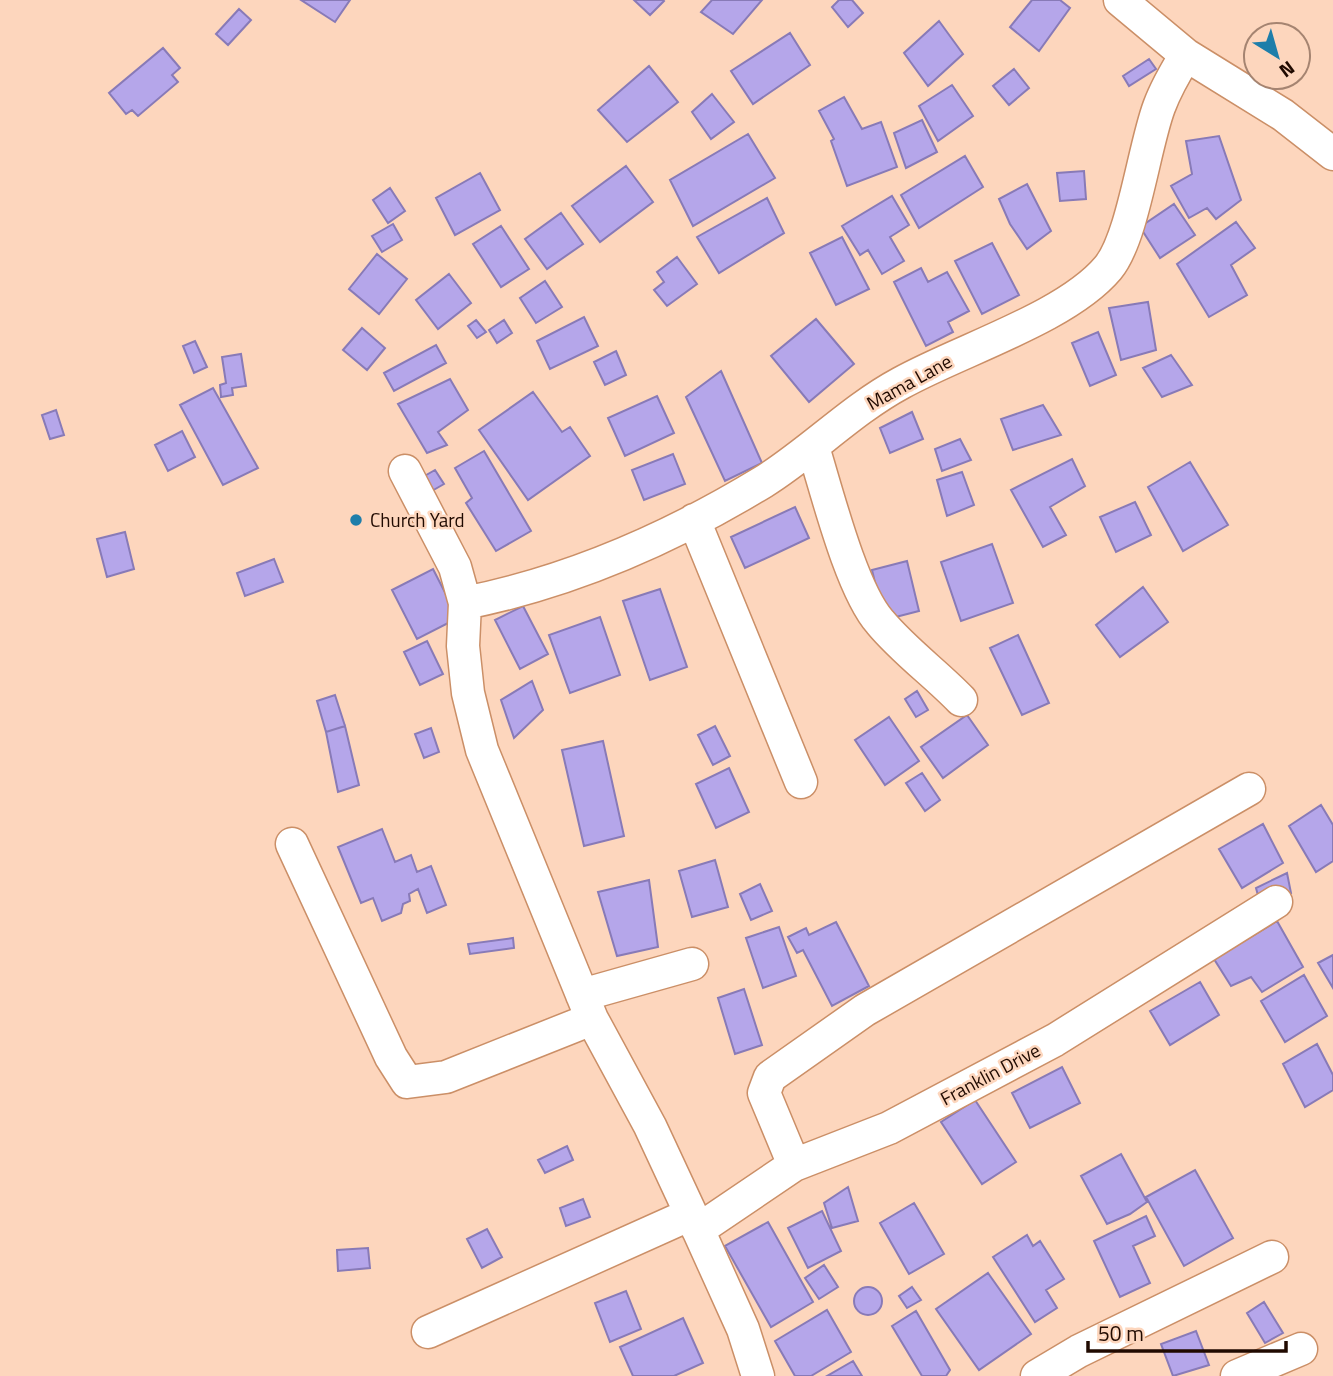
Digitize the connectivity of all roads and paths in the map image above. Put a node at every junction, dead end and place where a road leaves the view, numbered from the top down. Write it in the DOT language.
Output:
graph roads {
  1 [pos="1119,0"];
  2 [pos="1186,55"];
  3 [pos="1333,154"];
  4 [pos="813,447"];
  5 [pos="405,471"];
  6 [pos="694,520"];
  7 [pos="465,603"];
  8 [pos="961,700"];
  9 [pos="801,782"];
  10 [pos="1249,789"];
  11 [pos="292,844"];
  12 [pos="1276,902"];
  13 [pos="692,964"];
  14 [pos="587,1007"];
  15 [pos="794,1165"];
  16 [pos="695,1222"];
  17 [pos="1272,1257"];
  18 [pos="428,1332"];
  19 [pos="1301,1349"];
  20 [pos="758,1376"];
  21 [pos="1037,1376"];
  22 [pos="1237,1376"];
  1 -- 2 [label="street"];
  2 -- 3 [label="street"];
  2 -- 4 [label="street, Mama Lane"];
  4 -- 6 [label="street, Mama Lane"];
  4 -- 8 [label="street"];
  5 -- 7 [label="street"];
  6 -- 7 [label="street, Mama Lane"];
  6 -- 9 [label="street"];
  7 -- 14 [label="street"];
  10 -- 15 [label="street"];
  11 -- 14 [label="street"];
  12 -- 15 [label="street, Franklin Drive"];
  13 -- 14 [label="street"];
  14 -- 16 [label="street"];
  15 -- 16 [label="street, Franklin Drive"];
  16 -- 18 [label="street, Franklin Drive"];
  16 -- 20 [label="street"];
  17 -- 21 [label="street"];
  19 -- 22 [label="street"];
}
